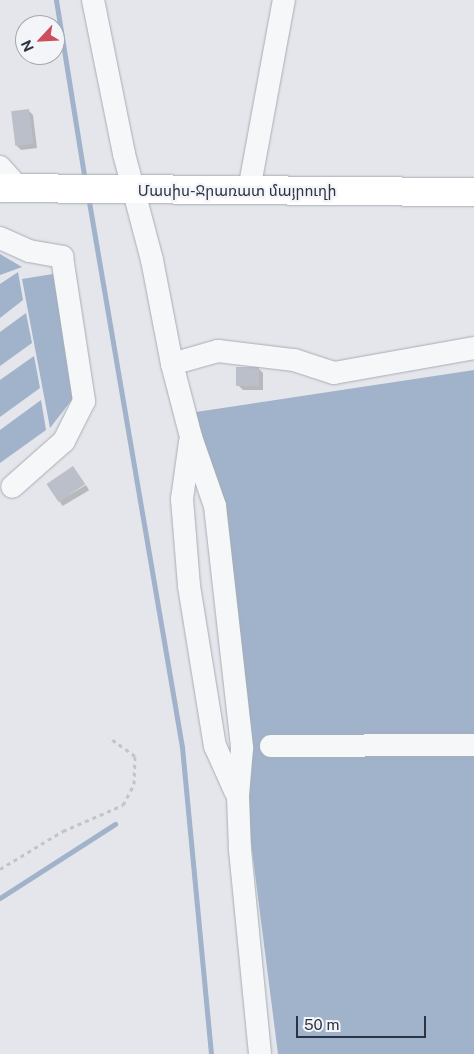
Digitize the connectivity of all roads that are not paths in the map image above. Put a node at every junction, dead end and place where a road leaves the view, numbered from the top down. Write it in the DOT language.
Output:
graph roads {
  1 [pos="93,0"];
  2 [pos="284,0"];
  3 [pos="0,167"];
  4 [pos="20,188"];
  5 [pos="126,190"];
  6 [pos="249,190"];
  7 [pos="474,192"];
  8 [pos="0,238"];
  9 [pos="474,348"];
  10 [pos="172,364"];
  11 [pos="190,437"];
  12 [pos="12,487"];
  13 [pos="474,745"];
  14 [pos="271,746"];
  15 [pos="238,796"];
  16 [pos="260,1054"];
  1 -- 5 [label="lane"];
  2 -- 6 [label="lane"];
  3 -- 4 [label="lane"];
  4 -- 5 [label="main road, Մասիս-Ջրառատ մայրուղի"];
  5 -- 6 [label="main road, Մասիս-Ջրառատ մայրուղի"];
  5 -- 10 [label="lane"];
  6 -- 7 [label="main road, Մասիս-Ջրառատ մայրուղի"];
  8 -- 12 [label="lane"];
  9 -- 10 [label="lane"];
  10 -- 11 [label="lane"];
  11 -- 15 [label="lane"];
  11 -- 15 [label="lane"];
  13 -- 14 [label="lane"];
  15 -- 16 [label="lane"];
}
